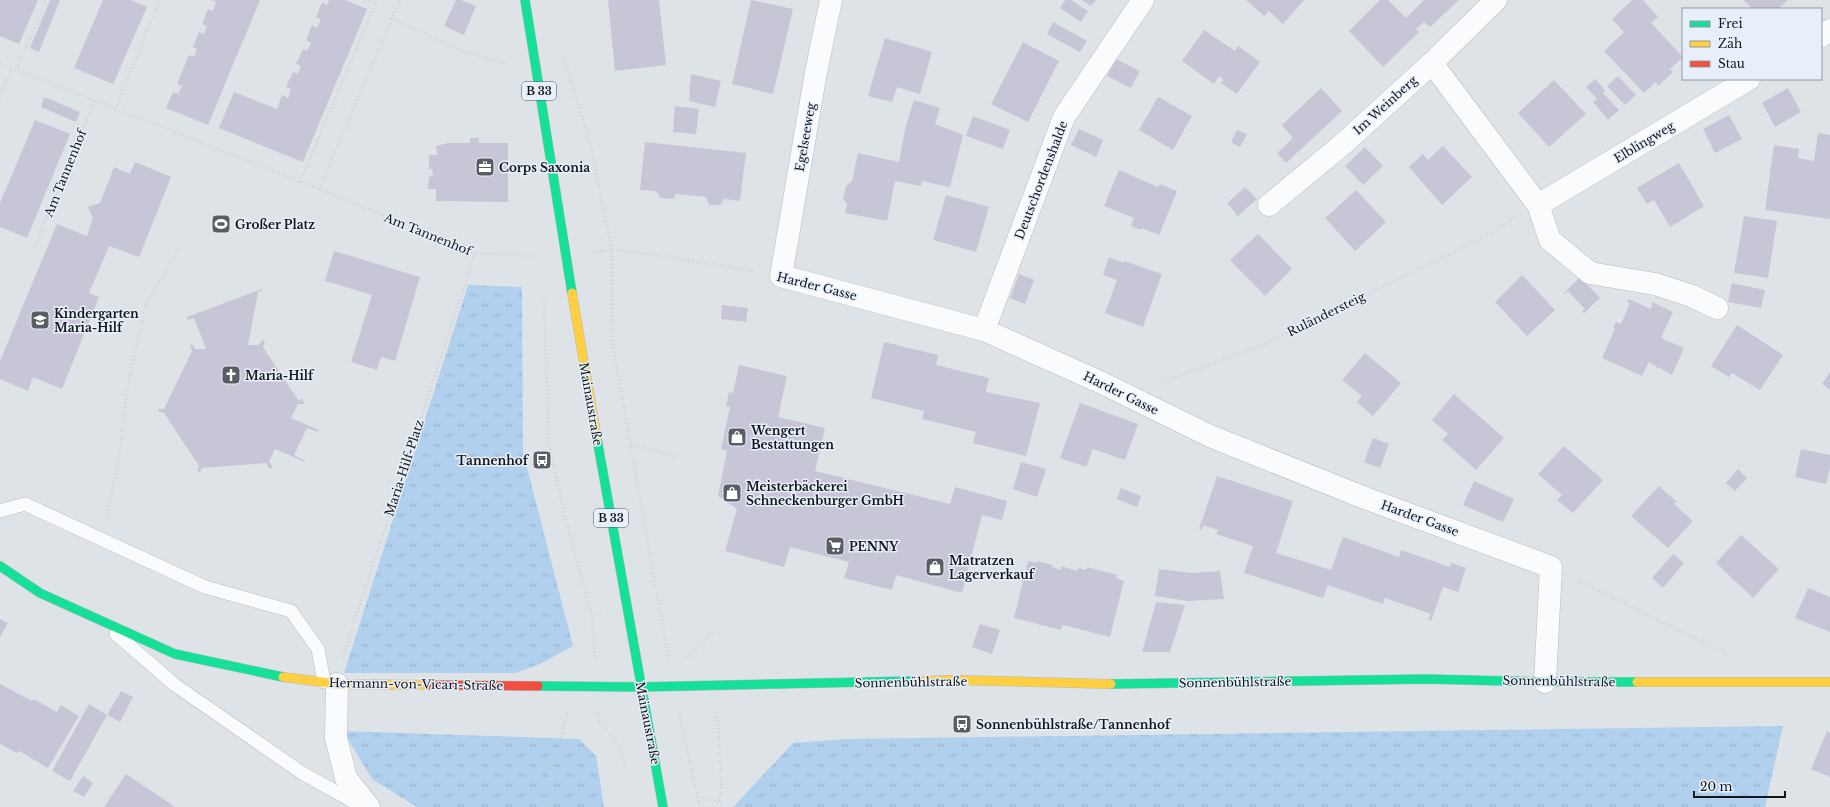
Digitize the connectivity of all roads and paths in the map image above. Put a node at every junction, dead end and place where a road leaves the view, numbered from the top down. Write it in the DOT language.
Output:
graph roads {
  1 [pos="46,0"];
  2 [pos="160,0"];
  3 [pos="365,0"];
  4 [pos="377,0"];
  5 [pos="400,0"];
  6 [pos="525,0"];
  7 [pos="831,0"];
  8 [pos="1142,0"];
  9 [pos="1496,0"];
  10 [pos="375,4"];
  11 [pos="391,18"];
  12 [pos="508,57"];
  13 [pos="0,63"];
  14 [pos="1432,63"];
  15 [pos="12,68"];
  16 [pos="17,68"];
  17 [pos="567,69"];
  18 [pos="1747,80"];
  19 [pos="0,97"];
  20 [pos="95,100"];
  21 [pos="115,108"];
  22 [pos="300,182"];
  23 [pos="319,189"];
  24 [pos="1269,204"];
  25 [pos="1538,205"];
  26 [pos="35,246"];
  27 [pos="180,248"];
  28 [pos="541,249"];
  29 [pos="612,250"];
  30 [pos="475,253"];
  31 [pos="566,256"];
  32 [pos="781,276"];
  33 [pos="543,292"];
  34 [pos="1717,308"];
  35 [pos="984,330"];
  36 [pos="1156,382"];
  37 [pos="631,444"];
  38 [pos="676,457"];
  39 [pos="0,511"];
  40 [pos="103,540"];
  41 [pos="0,566"];
  42 [pos="1551,567"];
  43 [pos="101,621"];
  44 [pos="715,630"];
  45 [pos="1727,654"];
  46 [pos="672,675"];
  47 [pos="1545,682"];
  48 [pos="1830,682"];
  49 [pos="331,683"];
  50 [pos="716,686"];
  51 [pos="574,687"];
  52 [pos="597,687"];
  53 [pos="641,687"];
  54 [pos="674,687"];
  55 [pos="698,797"];
  56 [pos="718,802"];
  57 [pos="364,807"];
  58 [pos="369,807"];
  59 [pos="543,807"];
  60 [pos="663,807"];
  61 [pos="700,807"];
  62 [pos="723,807"];
  1 -- 16 [label="path"];
  2 -- 21 [label="path"];
  3 -- 10 [label="path"];
  4 -- 10 [label="path"];
  5 -- 11 [label="path"];
  6 -- 31 [label="street, Mainaustraße / B 33"];
  7 -- 32 [label="street, Egelseeweg"];
  8 -- 35 [label="street, Deutschordenshalde"];
  9 -- 14 [label="street, Im Weinberg"];
  10 -- 22 [label="path"];
  11 -- 12 [label="path"];
  11 -- 23 [label="path"];
  13 -- 15 [label="path, Am Tannenhof"];
  14 -- 24 [label="street, Im Weinberg"];
  14 -- 25 [label="street"];
  15 -- 16 [label="path, Am Tannenhof"];
  15 -- 19 [label="path"];
  16 -- 20 [label="path, Am Tannenhof"];
  17 -- 29 [label="path"];
  18 -- 25 [label="street, Elblingweg"];
  20 -- 21 [label="path, Am Tannenhof"];
  20 -- 26 [label="path, Am Tannenhof"];
  21 -- 22 [label="path, Am Tannenhof"];
  22 -- 23 [label="path, Am Tannenhof"];
  23 -- 30 [label="path, Am Tannenhof"];
  25 -- 34 [label="street"];
  25 -- 36 [label="path, Ruländersteig"];
  27 -- 40 [label="path"];
  28 -- 30 [label="path, Am Tannenhof"];
  29 -- 31 [label="path, Harder Gasse"];
  29 -- 32 [label="path, Harder Gasse"];
  29 -- 37 [label="path"];
  30 -- 49 [label="path, Maria-Hilf-Platz"];
  31 -- 53 [label="street, Mainaustraße / B 33"];
  32 -- 35 [label="street, Harder Gasse"];
  33 -- 52 [label="path"];
  35 -- 42 [label="street, Harder Gasse"];
  37 -- 38 [label="path"];
  37 -- 46 [label="path"];
  39 -- 40 [label="lane"];
  40 -- 49 [label="lane"];
  41 -- 43 [label="street, Hermann-von-Vicari-Straße"];
  42 -- 45 [label="path"];
  42 -- 47 [label="street"];
  43 -- 49 [label="street, Hermann-von-Vicari-Straße"];
  43 -- 57 [label="lane"];
  44 -- 46 [label="path"];
  46 -- 54 [label="path"];
  47 -- 48 [label="street, Sonnenbühlstraße"];
  47 -- 50 [label="street, Sonnenbühlstraße"];
  49 -- 51 [label="street, Hermann-von-Vicari-Straße"];
  49 -- 58 [label="street"];
  50 -- 54 [label="street, Sonnenbühlstraße"];
  50 -- 56 [label="path"];
  51 -- 52 [label="street, Hermann-von-Vicari-Straße"];
  51 -- 59 [label="path"];
  52 -- 53 [label="street, Hermann-von-Vicari-Straße"];
  53 -- 54 [label="street, Sonnenbühlstraße"];
  53 -- 60 [label="street, Mainaustraße / B 33"];
  54 -- 55 [label="path"];
  55 -- 56 [label="path"];
  55 -- 61 [label="path"];
  56 -- 62 [label="path"];
}
